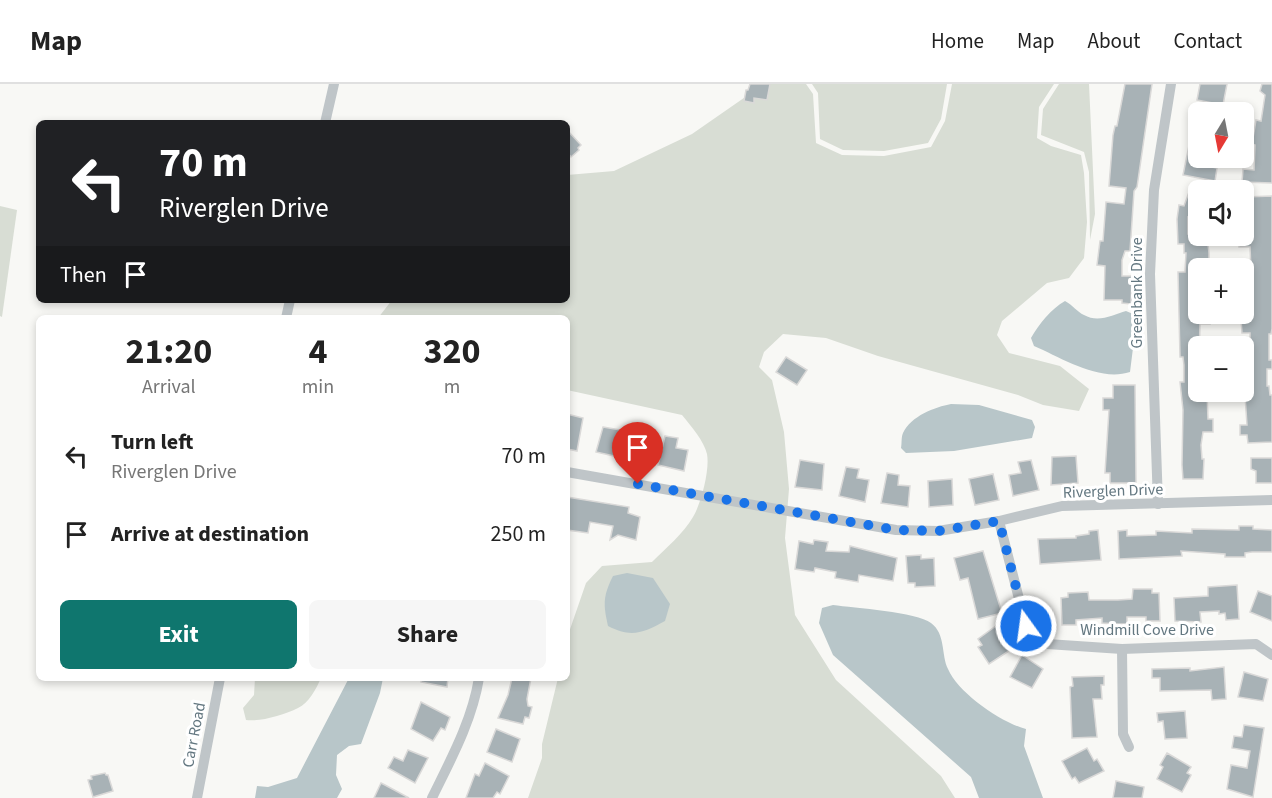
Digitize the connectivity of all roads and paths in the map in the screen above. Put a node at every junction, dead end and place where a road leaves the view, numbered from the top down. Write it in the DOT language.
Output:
graph roads {
  1 [pos="334,84"];
  2 [pos="1171,84"];
  3 [pos="326,120"];
  4 [pos="570,473"];
  5 [pos="1272,500"];
  6 [pos="1158,504"];
  7 [pos="999,521"];
  8 [pos="1122,649"];
  9 [pos="1272,655"];
  10 [pos="219,681"];
  11 [pos="479,681"];
  12 [pos="1129,747"];
  13 [pos="197,798"];
  14 [pos="432,798"];
  1 -- 3 [label="street"];
  2 -- 6 [label="street, Greenbank Drive"];
  4 -- 7 [label="street, Riverglen Drive"];
  5 -- 6 [label="street, Riverglen Drive"];
  6 -- 7 [label="street, Riverglen Drive"];
  7 -- 8 [label="street, Windmill Cove Drive"];
  8 -- 9 [label="street, Windmill Cove Drive"];
  8 -- 12 [label="street"];
  10 -- 13 [label="street, Carr Road"];
  11 -- 14 [label="street"];
}
